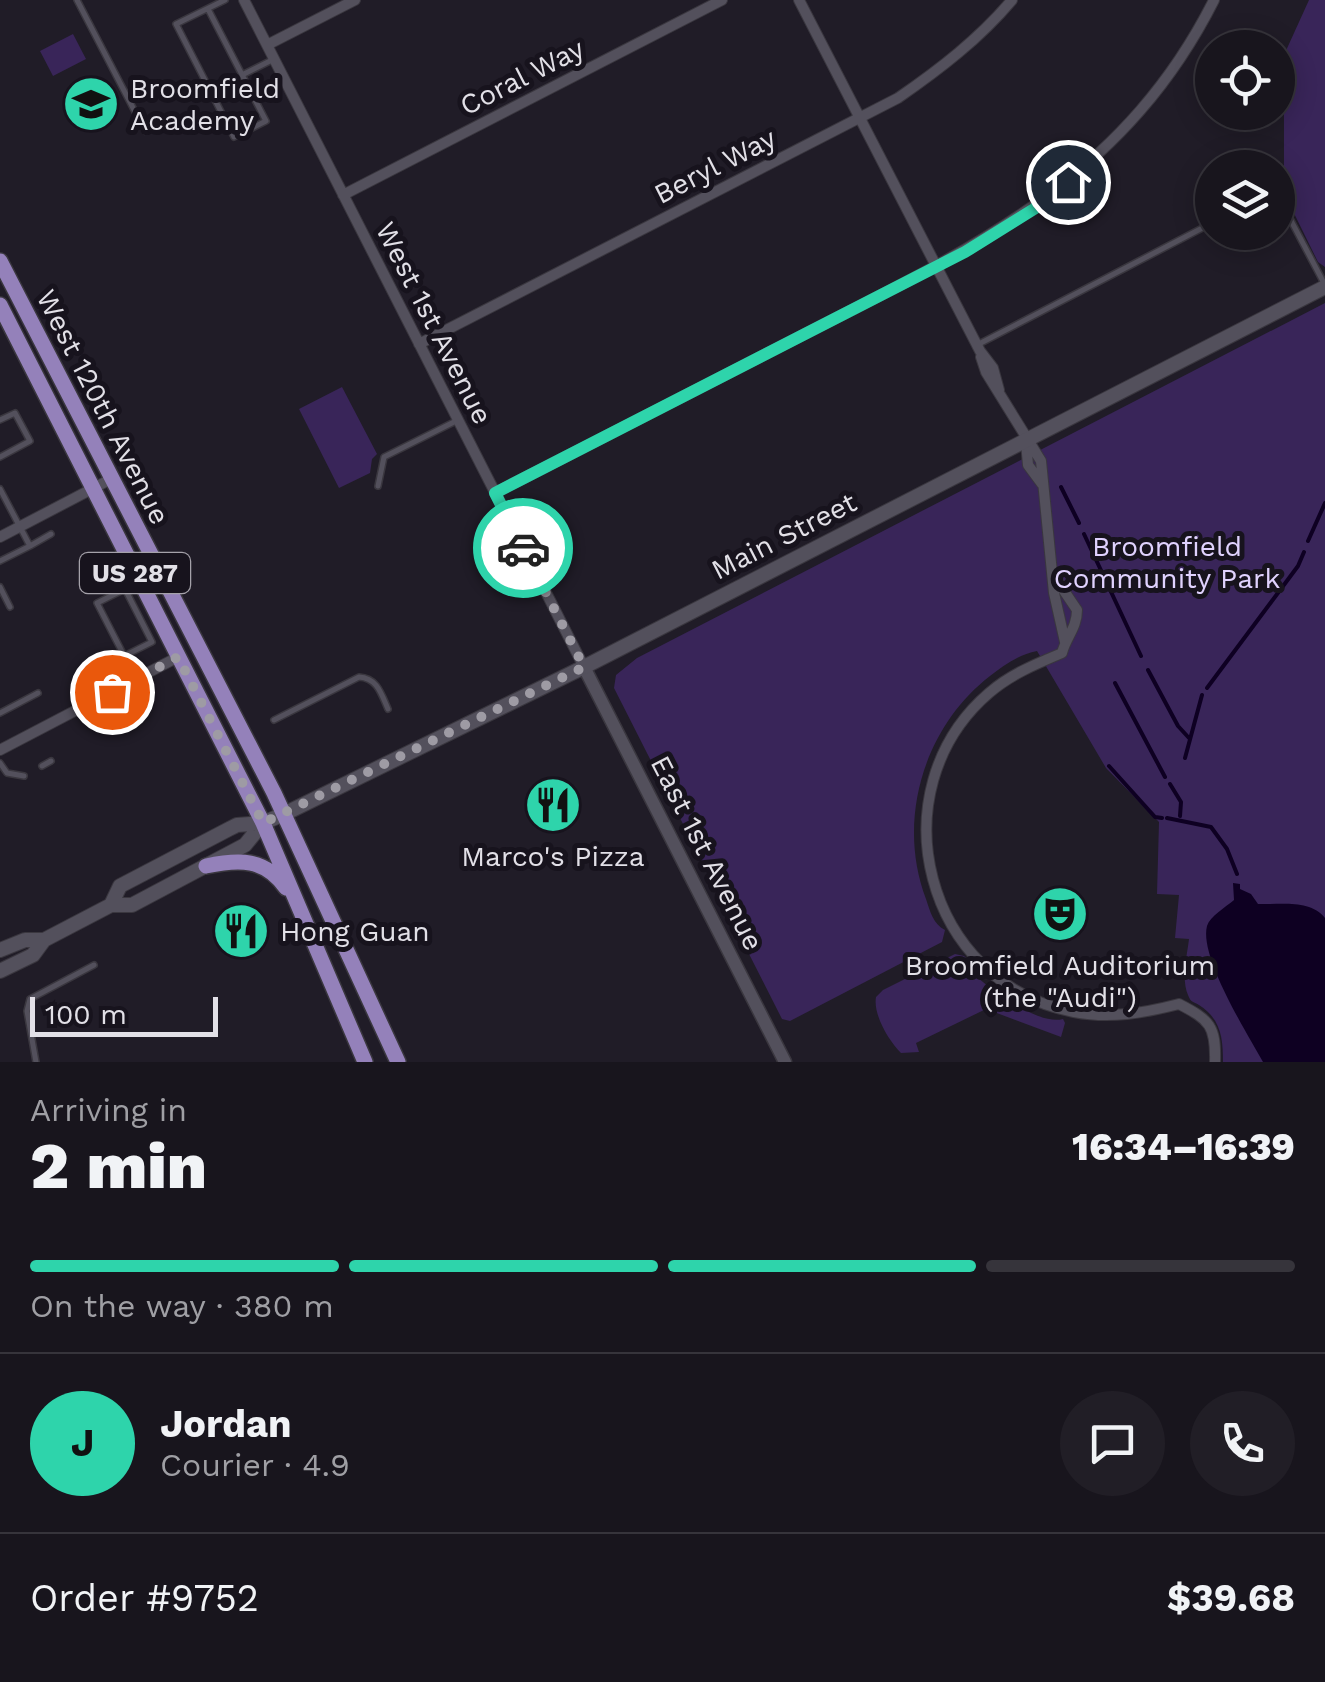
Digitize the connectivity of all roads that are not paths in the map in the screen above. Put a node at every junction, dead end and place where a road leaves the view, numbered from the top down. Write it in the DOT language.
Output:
graph roads {
  1 [pos="76,0"];
  2 [pos="225,0"];
  3 [pos="244,0"];
  4 [pos="355,0"];
  5 [pos="722,0"];
  6 [pos="800,0"];
  7 [pos="1012,0"];
  8 [pos="1214,0"];
  9 [pos="208,9"];
  10 [pos="267,45"];
  11 [pos="274,59"];
  12 [pos="242,75"];
  13 [pos="860,118"];
  14 [pos="145,130"];
  15 [pos="343,194"];
  16 [pos="1295,229"];
  17 [pos="1195,233"];
  18 [pos="0,261"];
  19 [pos="937,267"];
  20 [pos="1325,286"];
  21 [pos="0,305"];
  22 [pos="27,314"];
  23 [pos="4,325"];
  24 [pos="419,344"];
  25 [pos="978,348"];
  26 [pos="0,420"];
  27 [pos="458,420"];
  28 [pos="1026,441"];
  29 [pos="0,456"];
  30 [pos="111,479"];
  31 [pos="378,486"];
  32 [pos="0,489"];
  33 [pos="92,489"];
  34 [pos="495,493"];
  35 [pos="19,527"];
  36 [pos="52,534"];
  37 [pos="0,537"];
  38 [pos="30,546"];
  39 [pos="0,561"];
  40 [pos="0,587"];
  41 [pos="10,607"];
  42 [pos="124,656"];
  43 [pos="178,657"];
  44 [pos="584,667"];
  45 [pos="136,679"];
  46 [pos="38,693"];
  47 [pos="388,708"];
  48 [pos="0,713"];
  49 [pos="274,720"];
  50 [pos="0,750"];
  51 [pos="51,761"];
  52 [pos="0,763"];
  53 [pos="42,766"];
  54 [pos="24,776"];
  55 [pos="284,814"];
  56 [pos="263,823"];
  57 [pos="206,866"];
  58 [pos="111,905"];
  59 [pos="304,915"];
  60 [pos="44,940"];
  61 [pos="0,950"];
  62 [pos="94,965"];
  63 [pos="0,971"];
  64 [pos="36,1062"];
  65 [pos="366,1062"];
  66 [pos="398,1062"];
  67 [pos="786,1062"];
  68 [pos="1215,1062"];
  1 -- 14 [label="lane"];
  2 -- 9 [label="lane"];
  3 -- 10 [label="street, West 1st Avenue"];
  4 -- 10 [label="street"];
  5 -- 15 [label="street, Coral Way"];
  6 -- 13 [label="street"];
  7 -- 13 [label="street, Beryl Way"];
  8 -- 19 [label="street"];
  9 -- 12 [label="lane"];
  9 -- 12 [label="lane"];
  10 -- 11 [label="street, West 1st Avenue"];
  11 -- 12 [label="lane"];
  11 -- 15 [label="street, West 1st Avenue"];
  13 -- 19 [label="street"];
  13 -- 24 [label="street, Beryl Way"];
  15 -- 24 [label="street, West 1st Avenue"];
  16 -- 20 [label="lane"];
  17 -- 25 [label="lane"];
  18 -- 22 [label="main road, West 120th Avenue / US 287"];
  19 -- 25 [label="street"];
  19 -- 34 [label="street"];
  20 -- 28 [label="main road, Main Street"];
  21 -- 23 [label="main road, West 120th Avenue / US 287"];
  22 -- 23 [label="street"];
  22 -- 30 [label="main road, West 120th Avenue / US 287"];
  23 -- 33 [label="main road, West 120th Avenue / US 287"];
  24 -- 27 [label="street, West 1st Avenue"];
  25 -- 28 [label="street"];
  26 -- 29 [label="lane"];
  27 -- 31 [label="lane"];
  27 -- 34 [label="street, West 1st Avenue"];
  28 -- 44 [label="main road, Main Street"];
  28 -- 68 [label="street"];
  30 -- 33 [label="street"];
  30 -- 55 [label="main road, West 120th Avenue / US 287"];
  32 -- 35 [label="lane"];
  33 -- 35 [label="street"];
  33 -- 43 [label="main road, West 120th Avenue / US 287"];
  34 -- 44 [label="street, West 1st Avenue"];
  35 -- 37 [label="street"];
  35 -- 38 [label="lane"];
  36 -- 38 [label="lane"];
  38 -- 39 [label="lane"];
  40 -- 41 [label="lane"];
  42 -- 42 [label="lane"];
  42 -- 45 [label="lane"];
  43 -- 45 [label="street"];
  43 -- 56 [label="main road, West 120th Avenue / US 287"];
  44 -- 55 [label="main road, Main Street"];
  44 -- 67 [label="street, East 1st Avenue"];
  45 -- 50 [label="street"];
  46 -- 48 [label="lane"];
  47 -- 49 [label="lane"];
  51 -- 53 [label="lane"];
  52 -- 54 [label="lane"];
  55 -- 56 [label="main road, Main Street"];
  55 -- 66 [label="main road, West 120th Avenue / US 287"];
  56 -- 57 [label="main road, Main Street"];
  56 -- 58 [label="main road, Main Street"];
  56 -- 59 [label="main road, West 120th Avenue / US 287"];
  57 -- 58 [label="main road, Main Street"];
  57 -- 59 [label="main road"];
  58 -- 60 [label="main road, Main Street"];
  59 -- 65 [label="main road, West 120th Avenue / US 287"];
  60 -- 61 [label="main road, Main Street"];
  60 -- 63 [label="main road, Main Street"];
  62 -- 64 [label="lane"];
}
